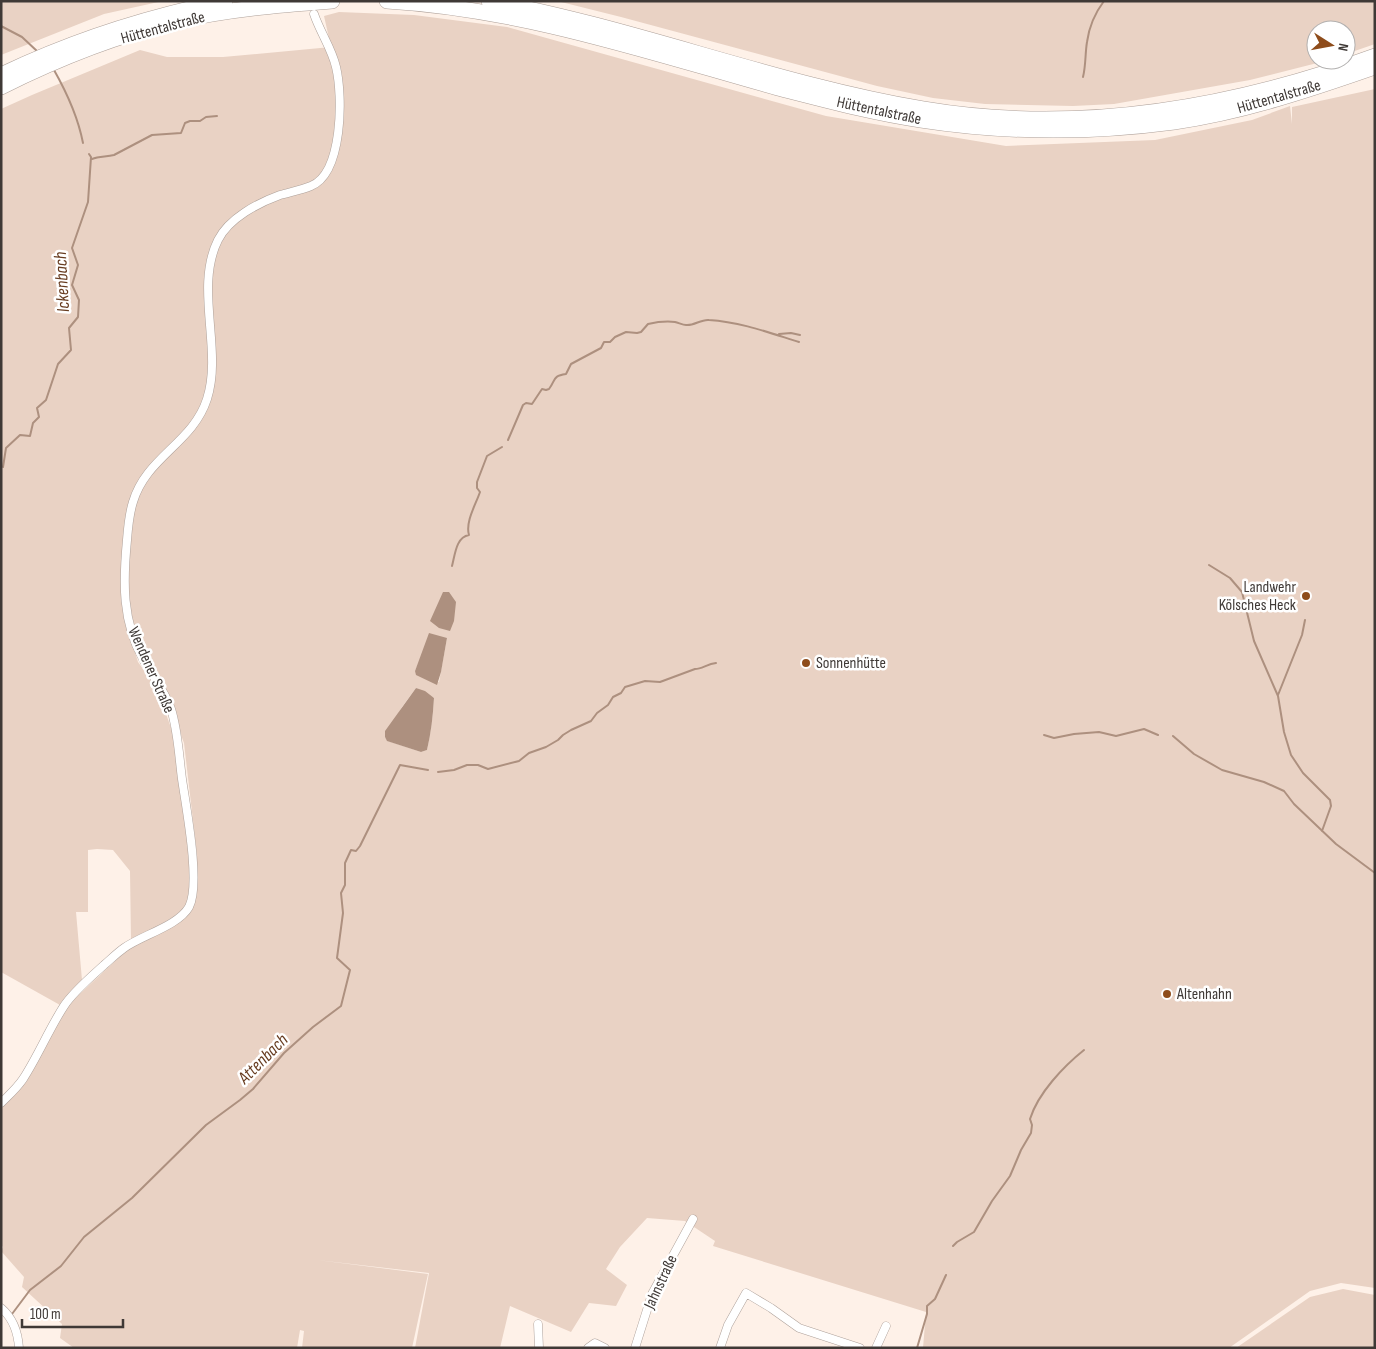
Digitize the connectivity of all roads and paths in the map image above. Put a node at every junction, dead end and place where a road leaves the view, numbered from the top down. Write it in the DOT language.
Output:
graph roads {
  1 [pos="225,1"];
  2 [pos="332,1"];
  3 [pos="387,1"];
  4 [pos="489,1"];
  5 [pos="314,14"];
  6 [pos="175,16"];
  7 [pos="1375,56"];
  8 [pos="1375,67"];
  9 [pos="1,75"];
  10 [pos="1,87"];
  11 [pos="1,1102"];
  12 [pos="693,1219"];
  13 [pos="1,1308"];
  14 [pos="538,1324"];
  15 [pos="886,1326"];
  16 [pos="18,1348"];
  17 [pos="539,1348"];
  18 [pos="588,1348"];
  19 [pos="605,1348"];
  20 [pos="635,1348"];
  21 [pos="720,1348"];
  22 [pos="860,1348"];
  23 [pos="876,1348"];
  1 -- 6 [label="highway, Hüttentalstraße"];
  2 -- 6 [label="highway, Hüttentalstraße"];
  3 -- 8 [label="highway, Hüttentalstraße"];
  4 -- 7 [label="highway, Hüttentalstraße"];
  5 -- 11 [label="street, Wendener Straße"];
  6 -- 9 [label="highway, Hüttentalstraße"];
  6 -- 10 [label="highway, Hüttentalstraße"];
  12 -- 20 [label="street, Jahnstraße"];
  13 -- 16 [label="street"];
  14 -- 17 [label="street"];
  15 -- 23 [label="street"];
  18 -- 19 [label="street"];
  21 -- 22 [label="street"];
}
